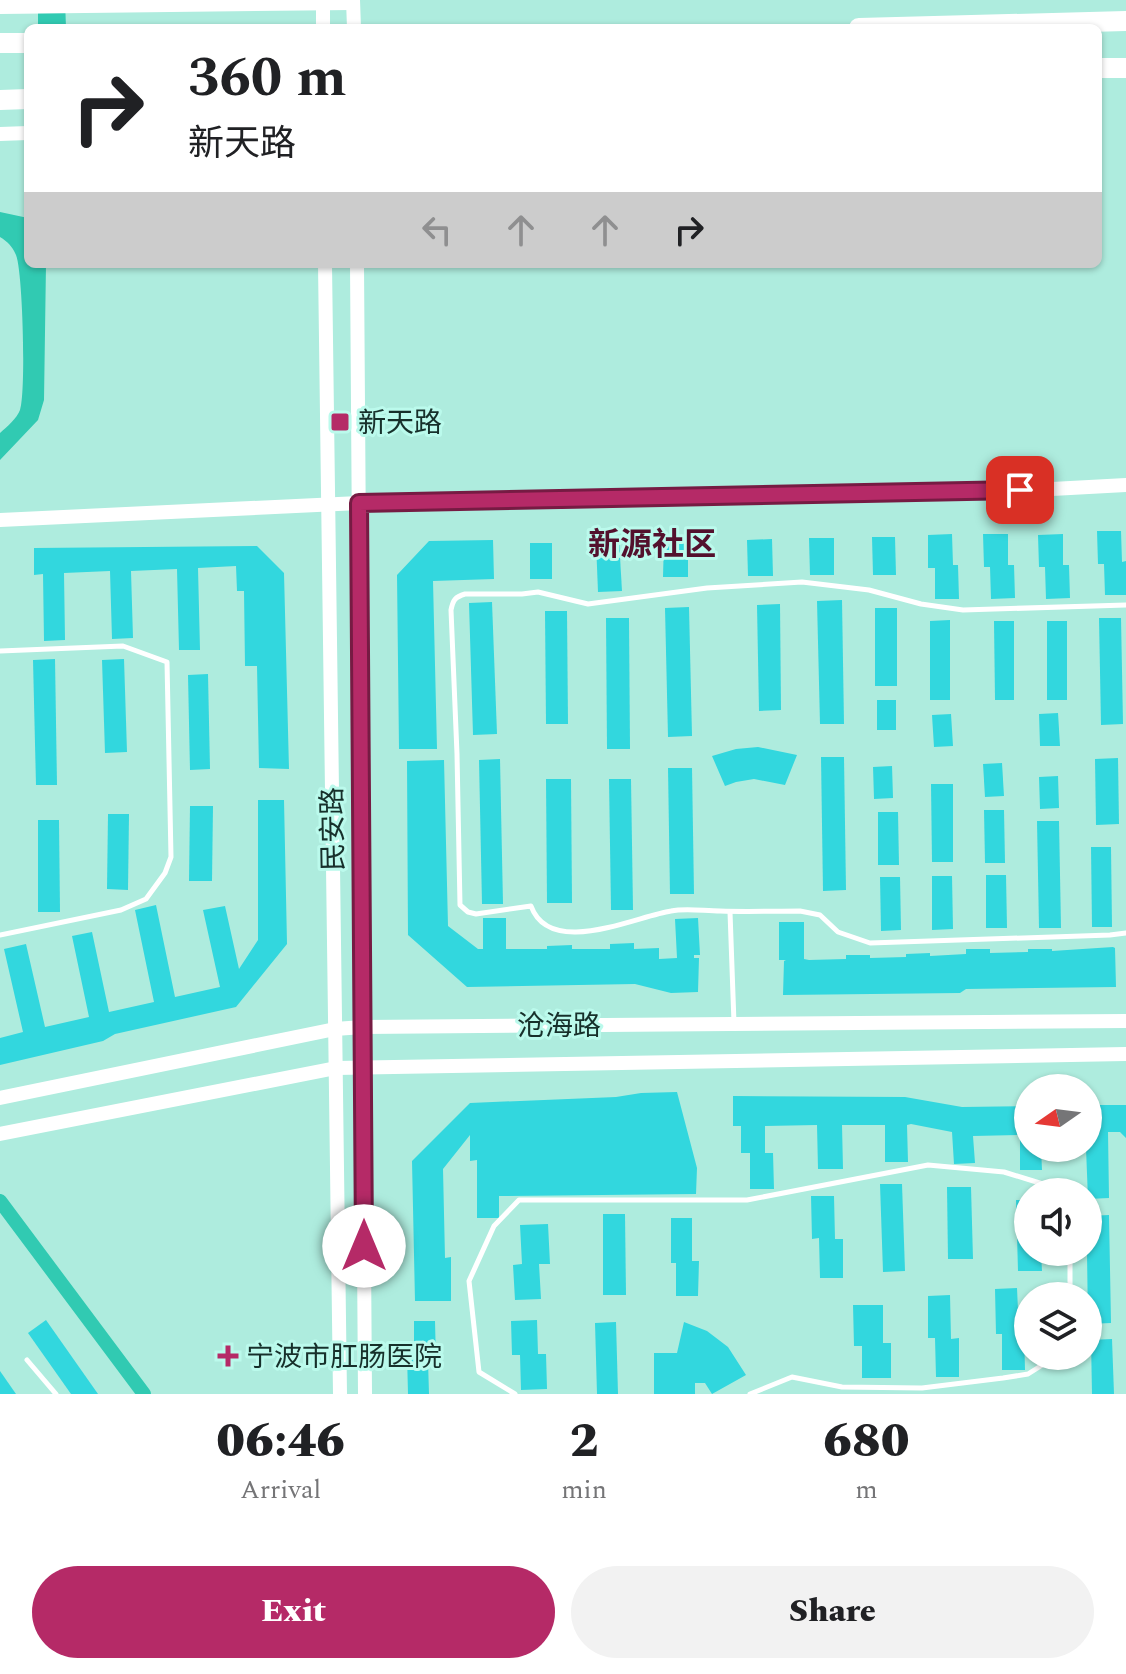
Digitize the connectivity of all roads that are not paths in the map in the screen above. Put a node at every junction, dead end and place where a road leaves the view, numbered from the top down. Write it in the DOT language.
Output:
graph roads {
  1 [pos="323,2"];
  2 [pos="353,2"];
  3 [pos="0,7"];
  4 [pos="1126,21"];
  5 [pos="323,24"];
  6 [pos="354,24"];
  7 [pos="1012,24"];
  8 [pos="0,43"];
  9 [pos="24,43"];
  10 [pos="1102,68"];
  11 [pos="1126,68"];
  12 [pos="24,99"];
  13 [pos="0,100"];
  14 [pos="24,133"];
  15 [pos="0,134"];
  16 [pos="325,268"];
  17 [pos="357,268"];
  18 [pos="1126,485"];
  19 [pos="359,503"];
  20 [pos="328,506"];
  21 [pos="0,520"];
  22 [pos="1126,605"];
  23 [pos="0,651"];
  24 [pos="730,912"];
  25 [pos="1126,933"];
  26 [pos="0,935"];
  27 [pos="1126,1021"];
  28 [pos="734,1024"];
  29 [pos="363,1027"];
  30 [pos="335,1029"];
  31 [pos="1126,1054"];
  32 [pos="363,1067"];
  33 [pos="336,1068"];
  34 [pos="0,1098"];
  35 [pos="0,1134"];
  36 [pos="1023,1178"];
  37 [pos="27,1360"];
  38 [pos="1034,1370"];
  39 [pos="844,1391"];
  40 [pos="56,1394"];
  41 [pos="340,1394"];
  42 [pos="365,1394"];
  43 [pos="515,1394"];
  44 [pos="750,1394"];
  1 -- 2 [label="main road"];
  1 -- 3 [label="main road"];
  1 -- 5 [label="main road"];
  2 -- 6 [label="main road"];
  4 -- 7 [label="highway"];
  8 -- 9 [label="highway"];
  10 -- 11 [label="highway"];
  12 -- 13 [label="highway"];
  14 -- 15 [label="main road"];
  16 -- 20 [label="main road, 民安路"];
  17 -- 19 [label="main road, 民安路"];
  18 -- 19 [label="main road"];
  19 -- 20 [label="main road"];
  19 -- 29 [label="main road, 民安路"];
  20 -- 21 [label="main road"];
  20 -- 30 [label="main road, 民安路"];
  22 -- 24 [label="lane"];
  23 -- 26 [label="lane"];
  24 -- 25 [label="lane"];
  24 -- 28 [label="lane"];
  27 -- 28 [label="main road, 沧海路"];
  28 -- 29 [label="main road, 沧海路"];
  29 -- 30 [label="main road, 沧海路"];
  29 -- 32 [label="main road, 民安路"];
  30 -- 33 [label="main road, 民安路"];
  30 -- 34 [label="main road, 沧海路"];
  31 -- 32 [label="main road, 沧海路"];
  32 -- 33 [label="main road, 沧海路"];
  32 -- 42 [label="main road, 民安路"];
  33 -- 35 [label="main road, 沧海路"];
  33 -- 41 [label="main road, 民安路"];
  36 -- 43 [label="lane"];
  37 -- 40 [label="lane"];
  38 -- 39 [label="lane"];
  39 -- 44 [label="lane"];
}
